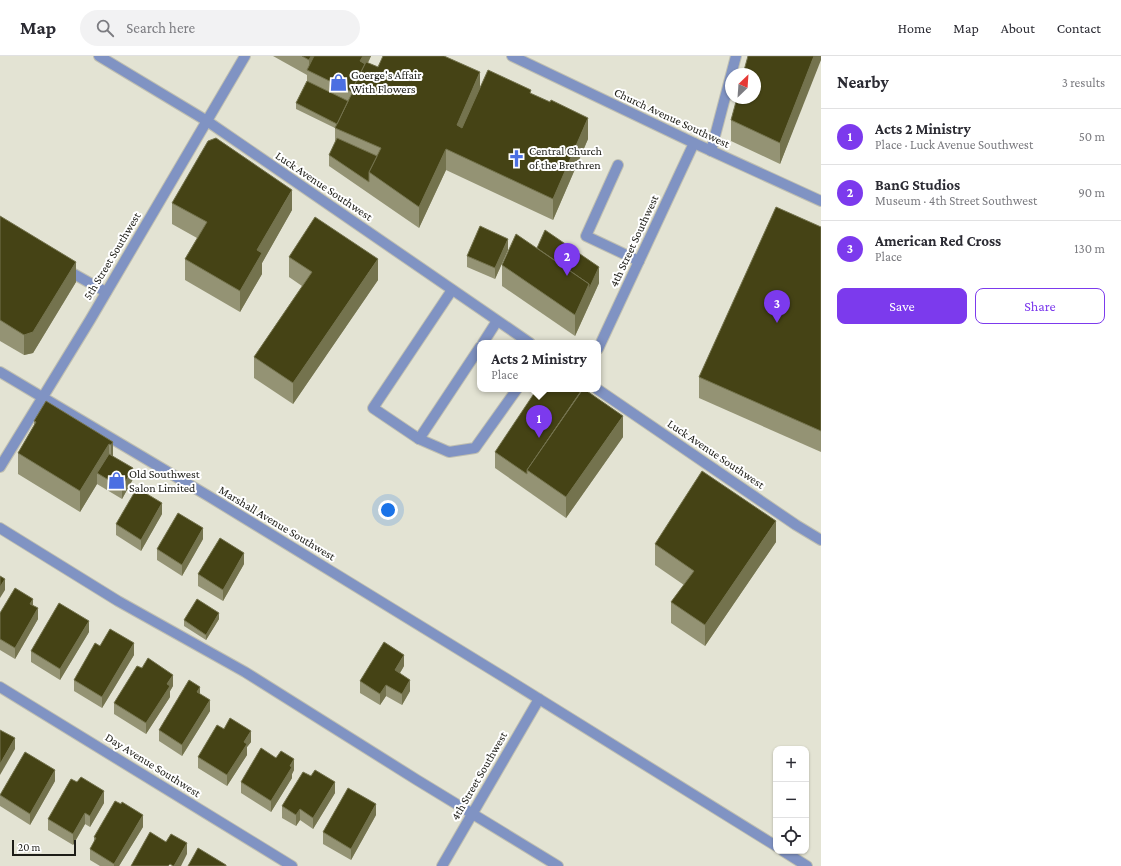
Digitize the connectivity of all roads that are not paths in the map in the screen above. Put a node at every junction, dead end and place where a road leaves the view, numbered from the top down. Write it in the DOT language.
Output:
graph roads {
  1 [pos="99,56"];
  2 [pos="245,56"];
  3 [pos="512,56"];
  4 [pos="736,56"];
  5 [pos="207,121"];
  6 [pos="694,143"];
  7 [pos="711,151"];
  8 [pos="618,165"];
  9 [pos="821,201"];
  10 [pos="639,261"];
  11 [pos="54,262"];
  12 [pos="452,290"];
  13 [pos="106,292"];
  14 [pos="498,321"];
  15 [pos="485,340"];
  16 [pos="526,340"];
  17 [pos="601,343"];
  18 [pos="477,352"];
  19 [pos="0,372"];
  20 [pos="514,392"];
  21 [pos="601,392"];
  22 [pos="43,398"];
  23 [pos="419,439"];
  24 [pos="0,467"];
  25 [pos="0,528"];
  26 [pos="821,540"];
  27 [pos="0,687"];
  28 [pos="539,699"];
  29 [pos="472,814"];
  30 [pos="773,844"];
  31 [pos="788,854"];
  32 [pos="292,866"];
  33 [pos="442,866"];
  34 [pos="558,866"];
  35 [pos="807,866"];
  1 -- 5 [label="street, Luck Avenue Southwest"];
  2 -- 5 [label="street, 5th Street Southwest"];
  3 -- 6 [label="street, Church Avenue Southwest"];
  4 -- 7 [label="street"];
  5 -- 12 [label="street, Luck Avenue Southwest"];
  5 -- 13 [label="street, 5th Street Southwest"];
  6 -- 7 [label="street, Church Avenue Southwest"];
  6 -- 10 [label="street, 4th Street Southwest"];
  7 -- 9 [label="street, Church Avenue Southwest"];
  8 -- 10 [label="street"];
  10 -- 17 [label="street, 4th Street Southwest"];
  11 -- 13 [label="street"];
  12 -- 14 [label="street, Luck Avenue Southwest"];
  12 -- 23 [label="street"];
  13 -- 22 [label="street, 5th Street Southwest"];
  14 -- 15 [label="street"];
  14 -- 16 [label="street, Luck Avenue Southwest"];
  18 -- 23 [label="street"];
  19 -- 22 [label="street, Marshall Avenue Southwest"];
  20 -- 23 [label="street"];
  21 -- 26 [label="street, Luck Avenue Southwest"];
  22 -- 24 [label="street, 5th Street Southwest"];
  22 -- 28 [label="street, Marshall Avenue Southwest"];
  25 -- 29 [label="street"];
  27 -- 32 [label="street, Day Avenue Southwest"];
  28 -- 29 [label="street, 4th Street Southwest"];
  28 -- 30 [label="street, Marshall Avenue Southwest"];
  29 -- 33 [label="street, 4th Street Southwest"];
  29 -- 34 [label="street"];
  31 -- 35 [label="street"];
}
